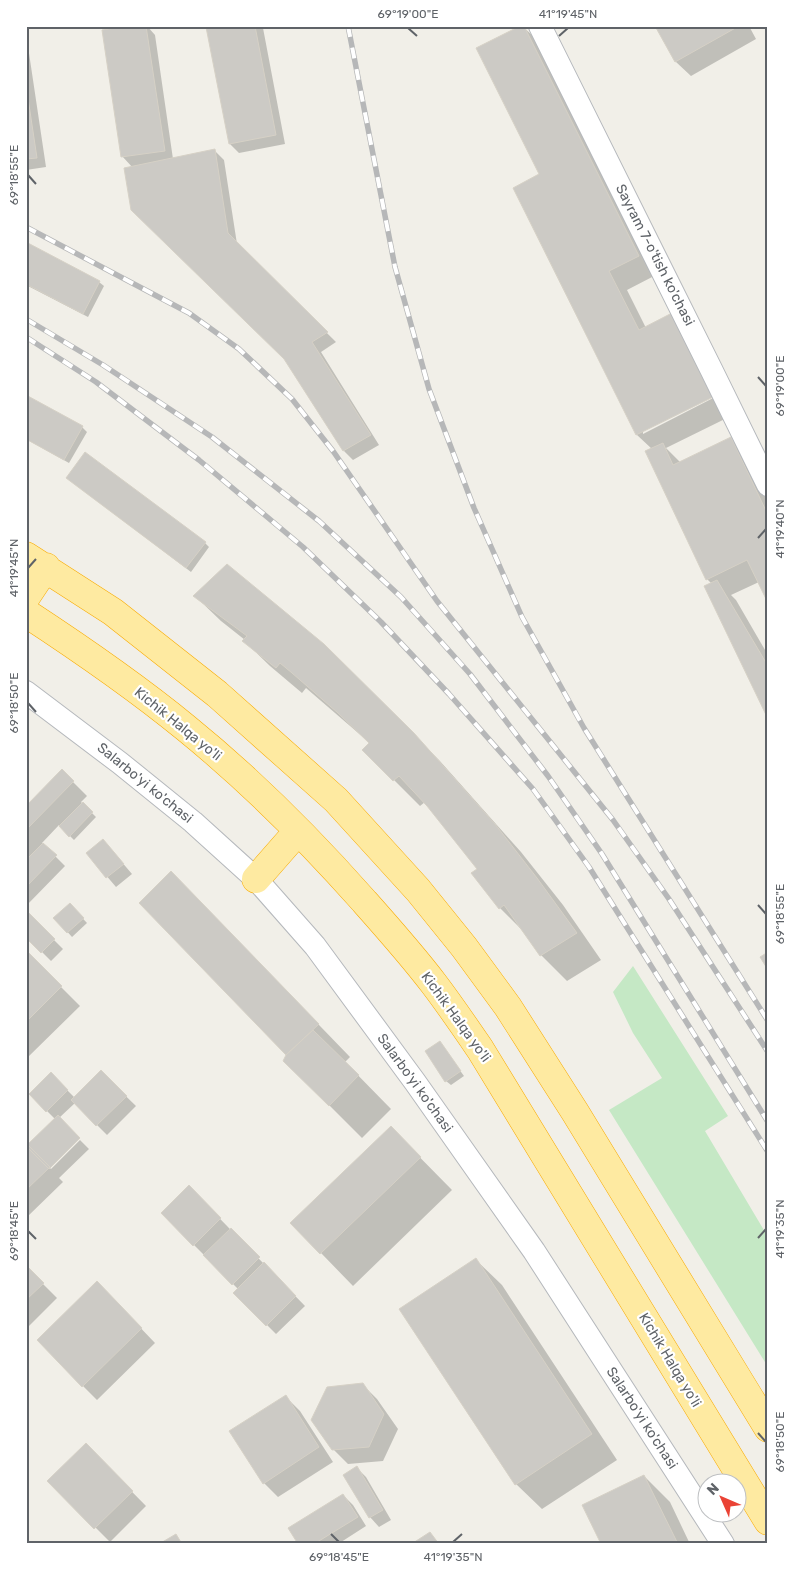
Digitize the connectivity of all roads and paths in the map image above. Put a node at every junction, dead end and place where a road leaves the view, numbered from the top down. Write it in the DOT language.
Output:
graph roads {
  1 [pos="540,26"];
  2 [pos="768,485"];
  3 [pos="36,561"];
  4 [pos="26,597"];
  5 [pos="26,613"];
  6 [pos="26,692"];
  7 [pos="298,831"];
  8 [pos="256,879"];
  9 [pos="768,1428"];
  10 [pos="768,1521"];
  11 [pos="723,1544"];
  1 -- 2 [label="street, Sayram 7-o'tish ko'chasi"];
  3 -- 4 [label="highway"];
  3 -- 9 [label="highway"];
  5 -- 7 [label="highway, Kichik Halqa yo'li"];
  6 -- 8 [label="street, Salarbo'yi ko'chasi"];
  7 -- 8 [label="highway"];
  7 -- 10 [label="highway, Kichik Halqa yo'li"];
  8 -- 11 [label="street, Salarbo'yi ko'chasi"];
}
